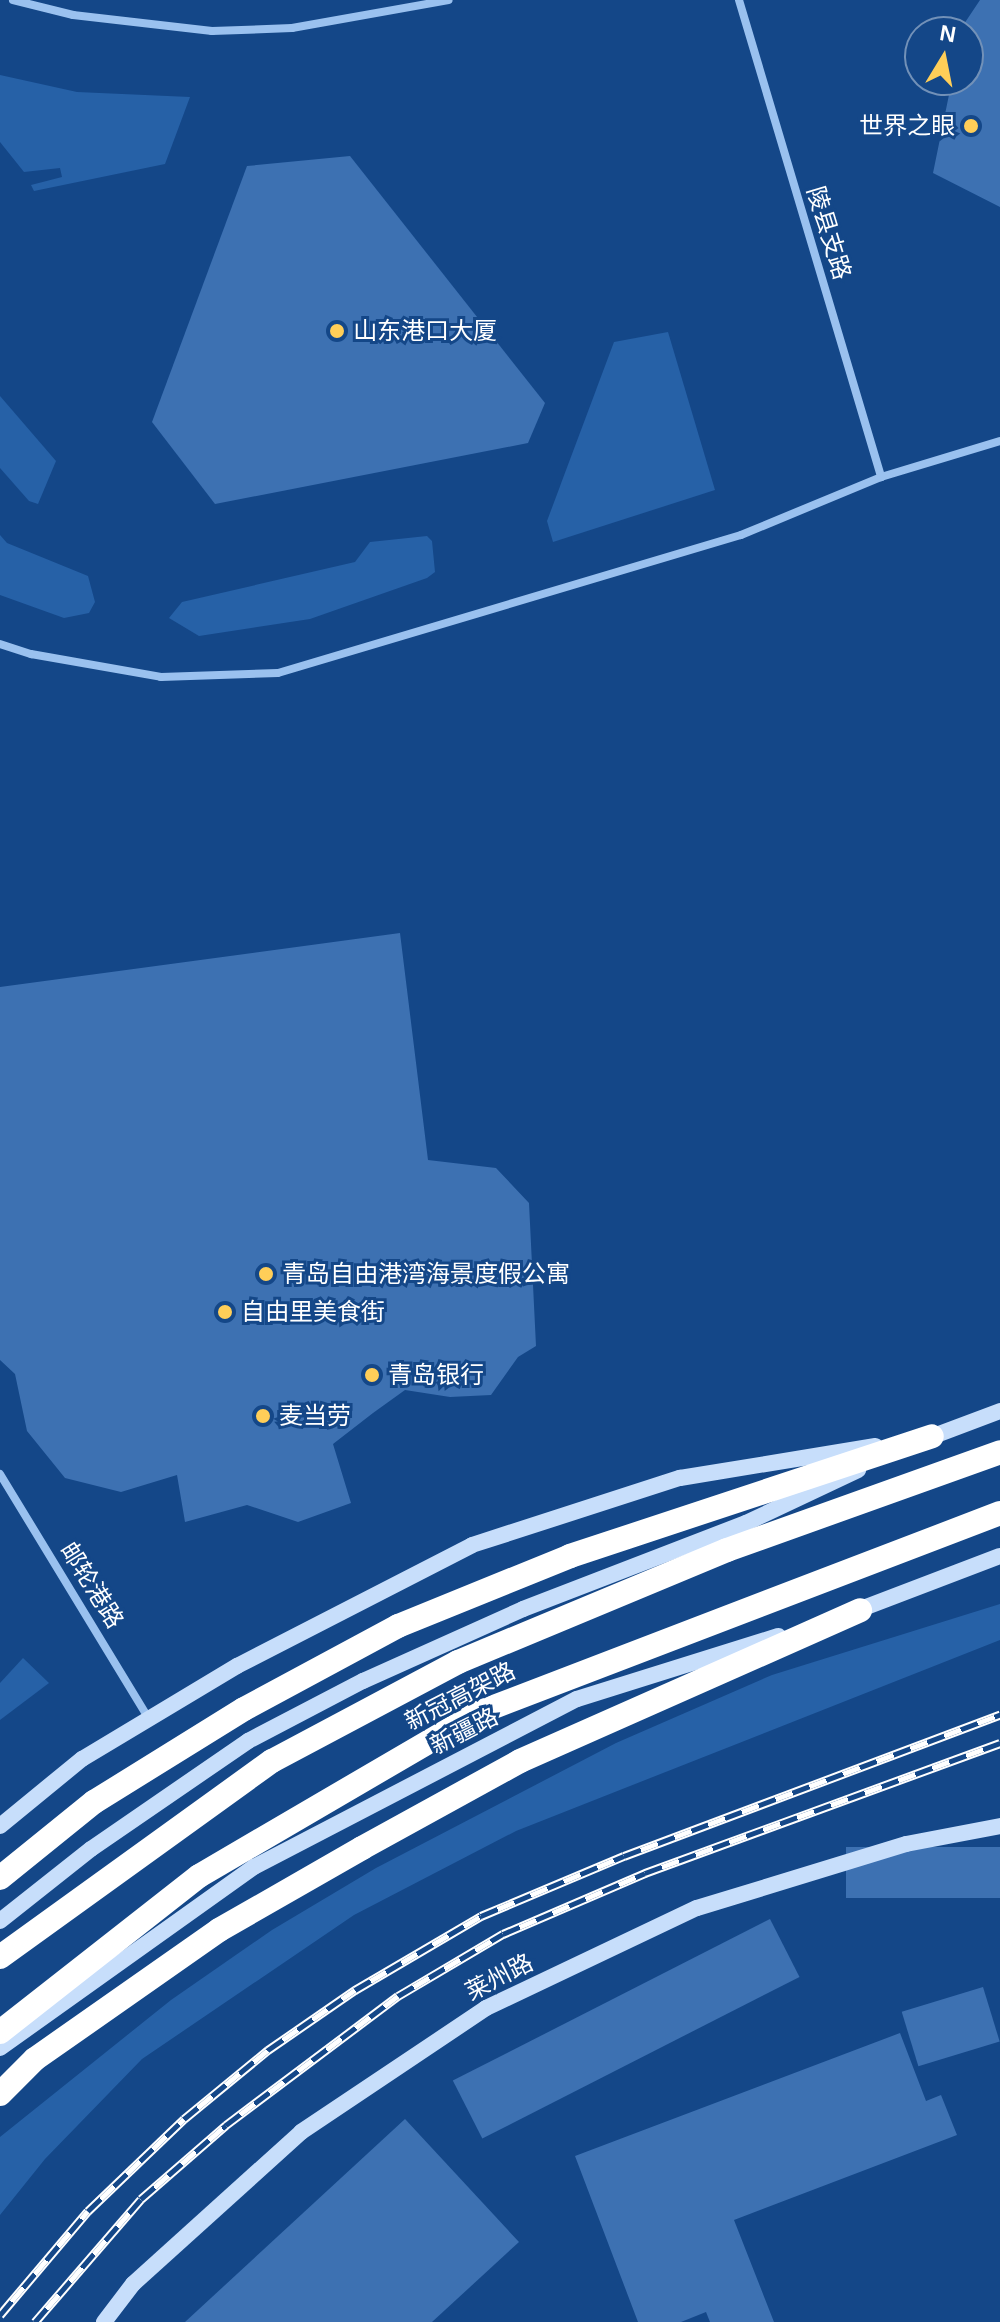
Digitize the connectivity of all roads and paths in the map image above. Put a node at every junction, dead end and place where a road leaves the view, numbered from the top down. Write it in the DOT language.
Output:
graph roads {
  1 [pos="13,0"];
  2 [pos="449,0"];
  3 [pos="739,0"];
  4 [pos="1000,441"];
  5 [pos="881,477"];
  6 [pos="0,644"];
  7 [pos="1000,1411"];
  8 [pos="932,1436"];
  9 [pos="1000,1452"];
  10 [pos="0,1474"];
  11 [pos="1000,1513"];
  12 [pos="1000,1556"];
  13 [pos="860,1610"];
  14 [pos="149,1719"];
  15 [pos="0,1826"];
  16 [pos="1000,1826"];
  17 [pos="0,1878"];
  18 [pos="0,1921"];
  19 [pos="0,1957"];
  20 [pos="0,2032"];
  21 [pos="0,2048"];
  22 [pos="0,2094"];
  23 [pos="104,2322"];
  1 -- 2 [label="street"];
  3 -- 5 [label="street, 陵县支路"];
  4 -- 5 [label="street"];
  5 -- 6 [label="street"];
  7 -- 8 [label="main road"];
  8 -- 14 [label="main road"];
  8 -- 17 [label="highway"];
  8 -- 18 [label="main road"];
  9 -- 19 [label="highway, 新冠高架路"];
  10 -- 14 [label="street, 邮轮港路"];
  11 -- 20 [label="highway, 新冠高架路"];
  12 -- 13 [label="main road, 新疆路"];
  13 -- 21 [label="main road, 新疆路"];
  13 -- 22 [label="highway"];
  14 -- 15 [label="main road"];
  16 -- 23 [label="main road, 莱州路"];
}
